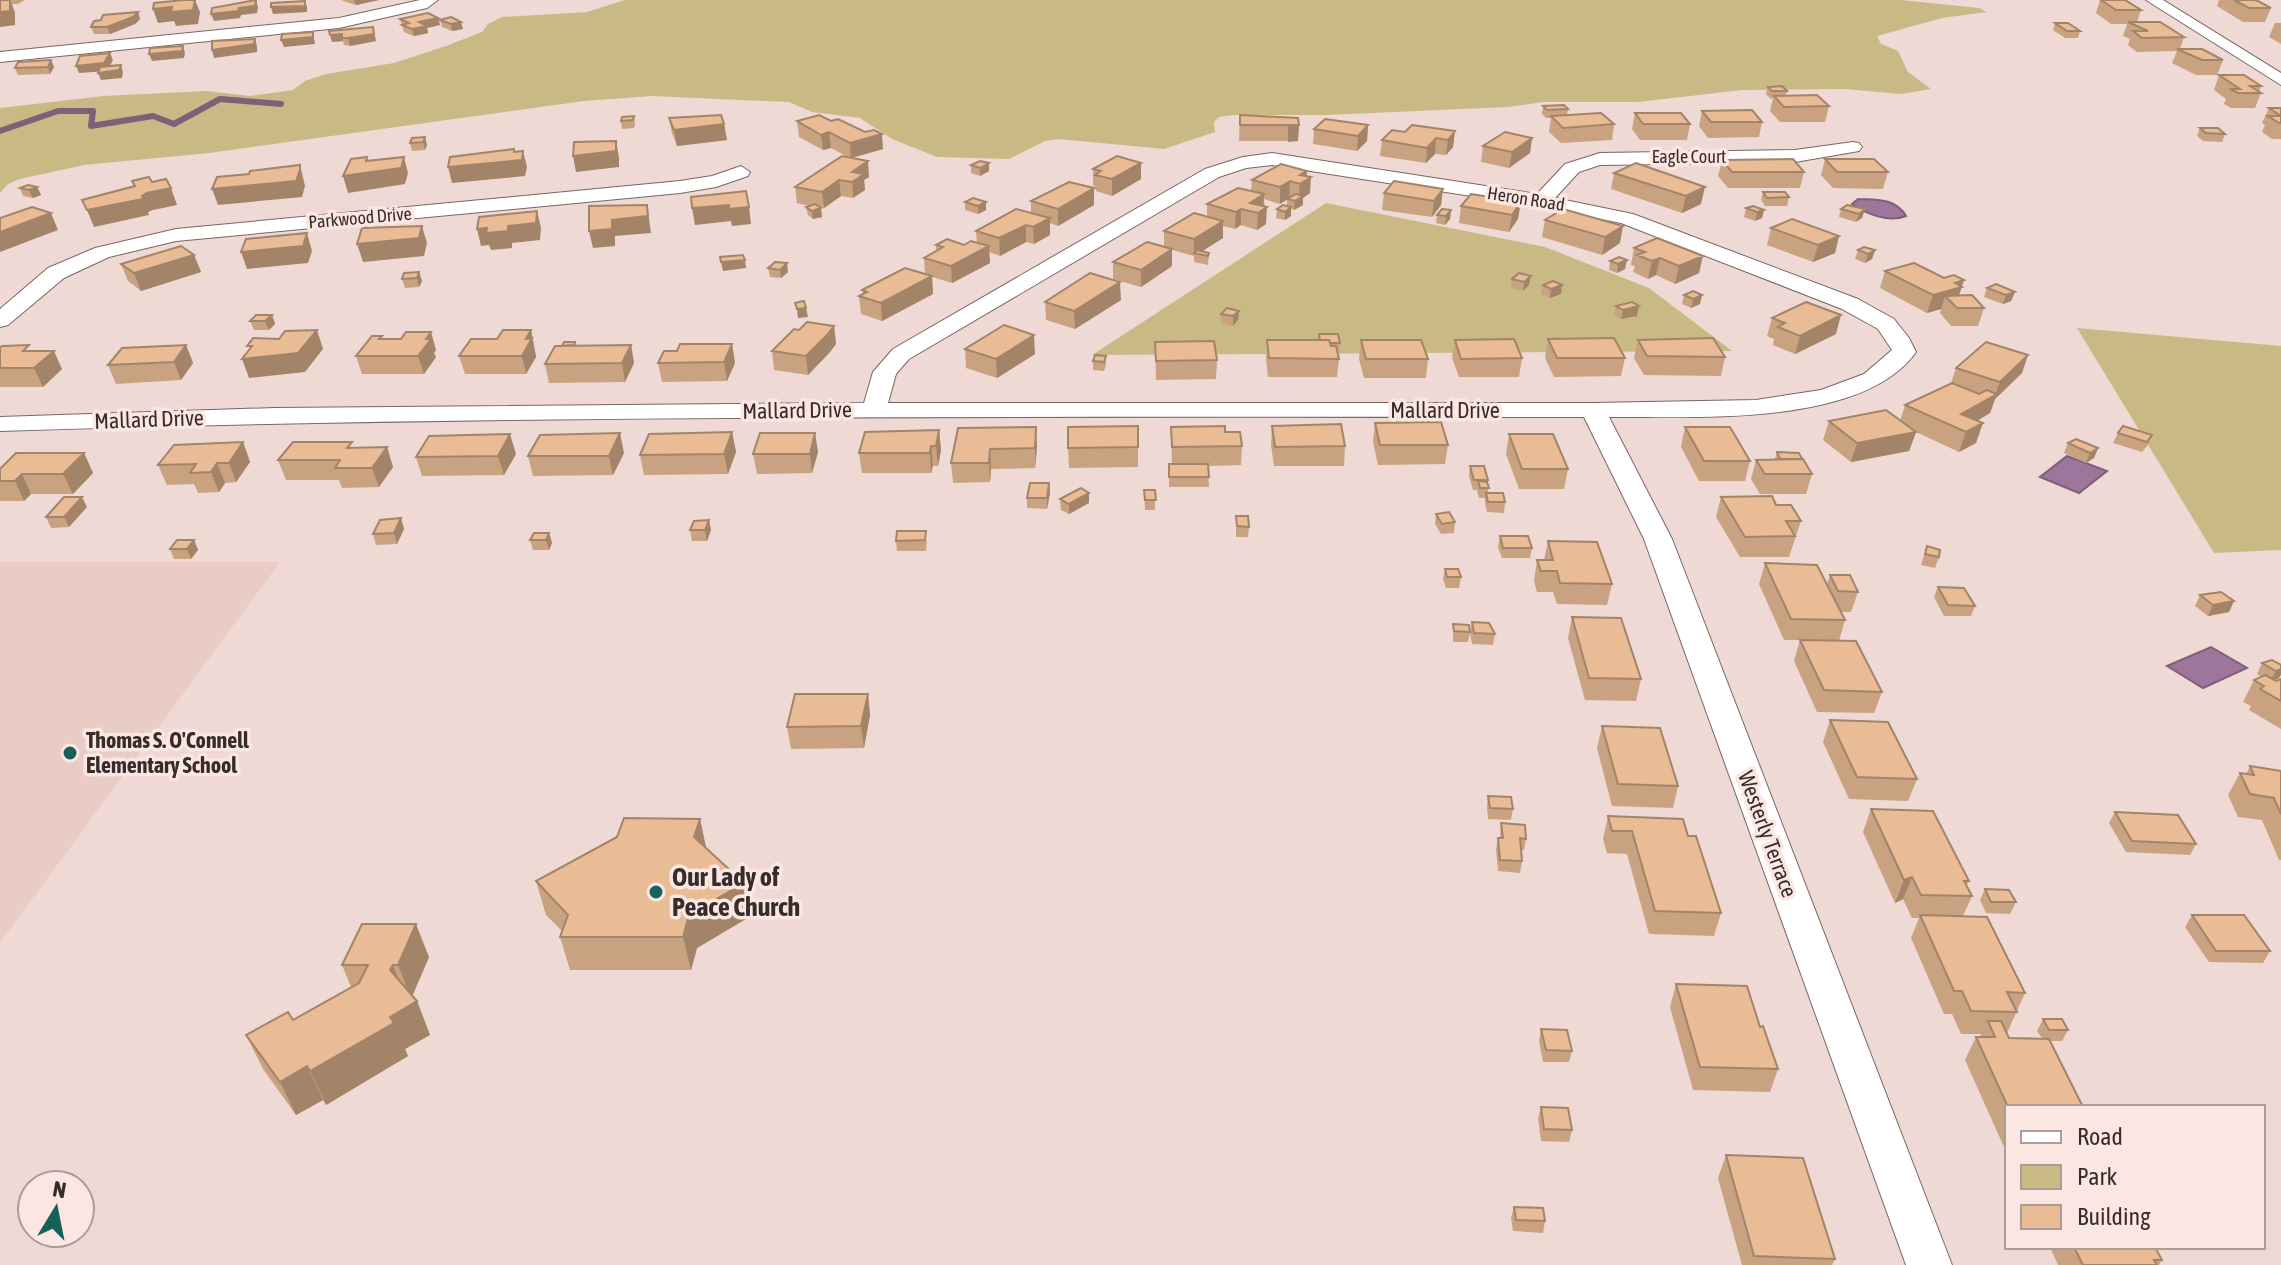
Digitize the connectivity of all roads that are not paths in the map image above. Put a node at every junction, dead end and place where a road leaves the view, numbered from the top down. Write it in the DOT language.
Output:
graph roads {
  1 [pos="431,0"];
  2 [pos="2153,0"];
  3 [pos="0,55"];
  4 [pos="2249,60"];
  5 [pos="2281,60"];
  6 [pos="2281,80"];
  7 [pos="1853,147"];
  8 [pos="741,172"];
  9 [pos="1542,201"];
  10 [pos="0,320"];
  11 [pos="874,410"];
  12 [pos="1593,410"];
  13 [pos="0,424"];
  14 [pos="1929,1265"];
  1 -- 3 [label="street"];
  2 -- 4 [label="street"];
  4 -- 5 [label="street"];
  4 -- 6 [label="street"];
  7 -- 9 [label="street, Eagle Court"];
  8 -- 10 [label="street, Parkwood Drive"];
  9 -- 11 [label="street, Heron Road"];
  9 -- 12 [label="street, Heron Road"];
  11 -- 12 [label="street, Mallard Drive"];
  11 -- 13 [label="street, Mallard Drive"];
  12 -- 14 [label="street, Westerly Terrace"];
}
